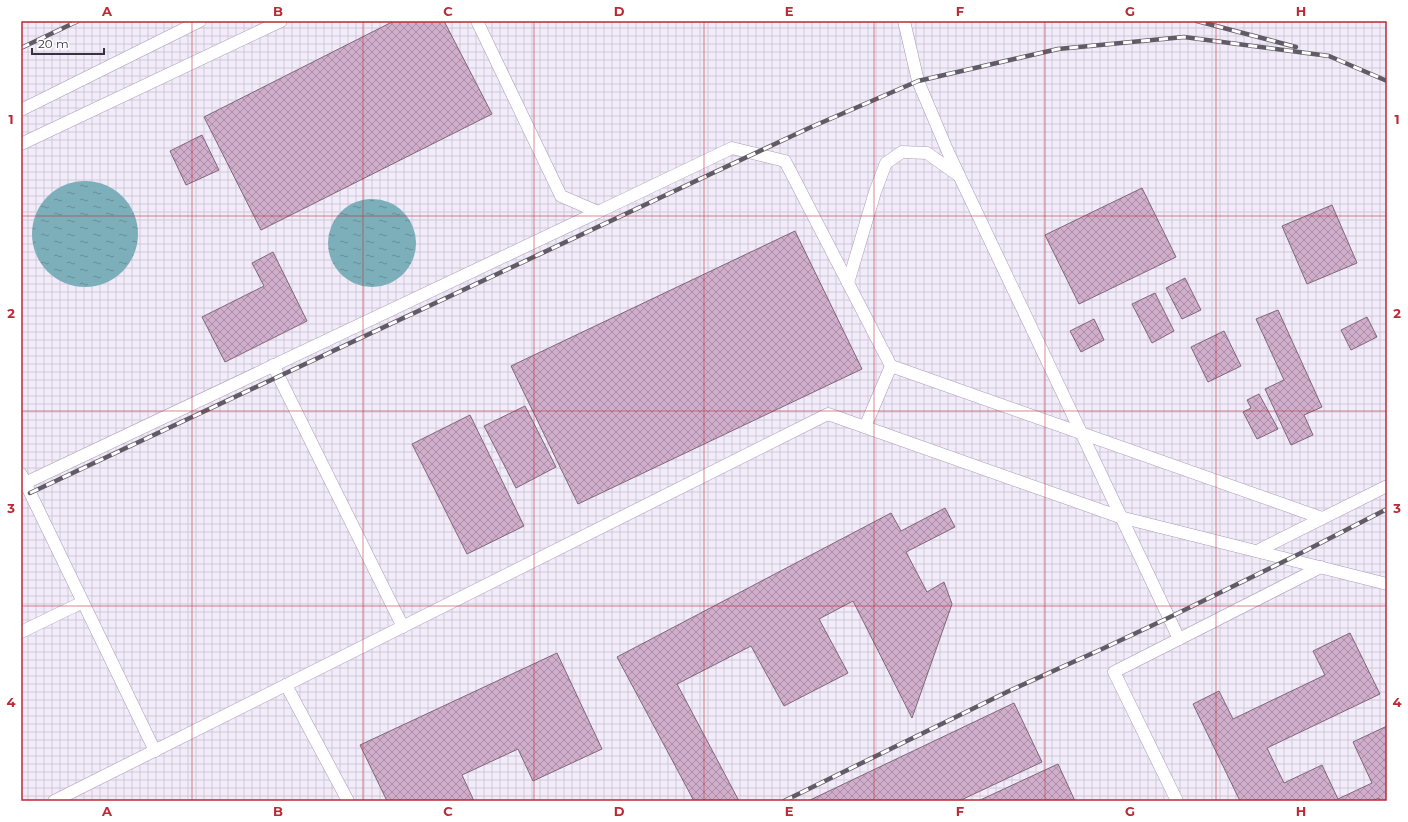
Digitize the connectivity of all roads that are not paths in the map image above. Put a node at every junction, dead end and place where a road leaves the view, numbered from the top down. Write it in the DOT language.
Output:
graph roads {
  1 [pos="200,21"];
  2 [pos="281,21"];
  3 [pos="477,21"];
  4 [pos="904,21"];
  5 [pos="21,110"];
  6 [pos="21,144"];
  7 [pos="959,176"];
  8 [pos="598,212"];
  9 [pos="848,284"];
  10 [pos="274,365"];
  11 [pos="891,366"];
  12 [pos="865,427"];
  13 [pos="1081,433"];
  14 [pos="22,481"];
  15 [pos="1387,486"];
  16 [pos="1120,517"];
  17 [pos="1322,518"];
  18 [pos="1257,551"];
  19 [pos="1321,567"];
  20 [pos="1387,584"];
  21 [pos="83,602"];
  22 [pos="403,627"];
  23 [pos="21,632"];
  24 [pos="1179,639"];
  25 [pos="286,685"];
  26 [pos="155,751"];
  27 [pos="54,801"];
  28 [pos="348,801"];
  29 [pos="1177,801"];
  1 -- 5 [label="lane"];
  2 -- 6 [label="lane"];
  3 -- 8 [label="lane"];
  4 -- 7 [label="lane"];
  7 -- 9 [label="lane"];
  7 -- 13 [label="lane"];
  8 -- 9 [label="lane"];
  8 -- 10 [label="lane"];
  9 -- 11 [label="lane"];
  10 -- 14 [label="lane"];
  10 -- 22 [label="lane"];
  11 -- 12 [label="lane"];
  11 -- 13 [label="lane"];
  12 -- 16 [label="lane"];
  12 -- 22 [label="lane"];
  13 -- 16 [label="lane"];
  13 -- 17 [label="lane"];
  14 -- 21 [label="lane"];
  15 -- 17 [label="lane"];
  16 -- 18 [label="lane"];
  16 -- 24 [label="lane"];
  17 -- 18 [label="lane"];
  18 -- 19 [label="lane"];
  19 -- 20 [label="lane"];
  19 -- 24 [label="lane"];
  21 -- 23 [label="lane"];
  21 -- 26 [label="lane"];
  22 -- 25 [label="lane"];
  24 -- 29 [label="lane"];
  25 -- 26 [label="lane"];
  25 -- 28 [label="lane"];
  26 -- 27 [label="lane"];
}
